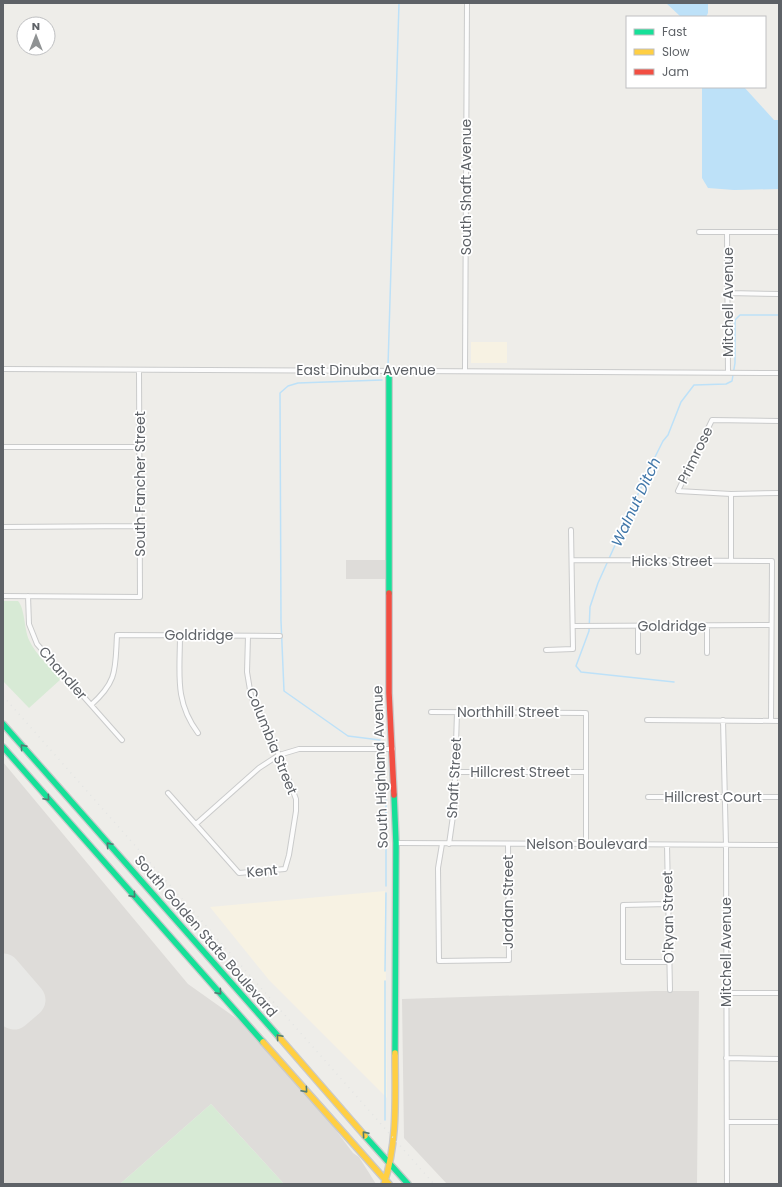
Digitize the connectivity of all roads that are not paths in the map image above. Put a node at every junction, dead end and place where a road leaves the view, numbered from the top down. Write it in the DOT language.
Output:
graph roads {
  1 [pos="467,3"];
  2 [pos="699,232"];
  3 [pos="727,232"];
  4 [pos="779,232"];
  5 [pos="728,293"];
  6 [pos="779,294"];
  7 [pos="3,369"];
  8 [pos="139,370"];
  9 [pos="389,370"];
  10 [pos="465,371"];
  11 [pos="728,373"];
  12 [pos="779,374"];
  13 [pos="779,421"];
  14 [pos="3,447"];
  15 [pos="140,447"];
  16 [pos="779,493"];
  17 [pos="732,494"];
  18 [pos="140,526"];
  19 [pos="3,527"];
  20 [pos="571,530"];
  21 [pos="572,560"];
  22 [pos="731,561"];
  23 [pos="779,595"];
  24 [pos="3,596"];
  25 [pos="28,596"];
  26 [pos="773,596"];
  27 [pos="771,625"];
  28 [pos="573,626"];
  29 [pos="638,626"];
  30 [pos="707,626"];
  31 [pos="180,635"];
  32 [pos="248,636"];
  33 [pos="280,636"];
  34 [pos="546,650"];
  35 [pos="638,652"];
  36 [pos="707,653"];
  37 [pos="91,705"];
  38 [pos="431,712"];
  39 [pos="457,712"];
  40 [pos="647,720"];
  41 [pos="723,720"];
  42 [pos="771,720"];
  43 [pos="779,720"];
  44 [pos="3,724"];
  45 [pos="198,733"];
  46 [pos="122,740"];
  47 [pos="3,747"];
  48 [pos="393,749"];
  49 [pos="278,755"];
  50 [pos="455,772"];
  51 [pos="586,772"];
  52 [pos="168,793"];
  53 [pos="648,796"];
  54 [pos="724,796"];
  55 [pos="779,796"];
  56 [pos="196,824"];
  57 [pos="396,843"];
  58 [pos="442,844"];
  59 [pos="449,844"];
  60 [pos="508,844"];
  61 [pos="586,844"];
  62 [pos="667,845"];
  63 [pos="726,845"];
  64 [pos="779,845"];
  65 [pos="284,869"];
  66 [pos="669,904"];
  67 [pos="669,962"];
  68 [pos="670,990"];
  69 [pos="727,993"];
  70 [pos="779,993"];
  71 [pos="726,1058"];
  72 [pos="779,1059"];
  73 [pos="727,1122"];
  74 [pos="779,1122"];
  75 [pos="391,1163"];
  76 [pos="386,1183"];
  77 [pos="408,1184"];
  78 [pos="727,1184"];
  1 -- 10 [label="street, South Shaft Avenue"];
  2 -- 3 [label="street"];
  3 -- 4 [label="street"];
  3 -- 5 [label="street, Mitchell Avenue"];
  5 -- 6 [label="street"];
  5 -- 11 [label="street, Mitchell Avenue"];
  7 -- 8 [label="street, East Dinuba Avenue"];
  8 -- 9 [label="street, East Dinuba Avenue"];
  8 -- 15 [label="street, South Fancher Street"];
  9 -- 10 [label="street, East Dinuba Avenue"];
  9 -- 48 [label="main road, South Highland Avenue"];
  10 -- 11 [label="street, East Dinuba Avenue"];
  11 -- 12 [label="street, East Dinuba Avenue"];
  13 -- 17 [label="street, Primrose"];
  14 -- 15 [label="street"];
  15 -- 18 [label="street, South Fancher Street"];
  16 -- 17 [label="street"];
  17 -- 22 [label="street"];
  18 -- 19 [label="street"];
  18 -- 25 [label="street, South Fancher Street"];
  20 -- 21 [label="street"];
  21 -- 22 [label="street, Hicks Street"];
  21 -- 28 [label="street"];
  22 -- 26 [label="street, Hicks Street"];
  23 -- 26 [label="street"];
  24 -- 25 [label="street"];
  25 -- 37 [label="street, Chandler"];
  26 -- 27 [label="street"];
  27 -- 30 [label="street, Goldridge"];
  27 -- 42 [label="street"];
  28 -- 29 [label="street, Goldridge"];
  28 -- 34 [label="street"];
  29 -- 30 [label="street, Goldridge"];
  29 -- 35 [label="street"];
  30 -- 36 [label="street"];
  31 -- 32 [label="street, Goldridge"];
  31 -- 37 [label="street, Goldridge"];
  31 -- 45 [label="street"];
  32 -- 33 [label="street, Goldridge"];
  32 -- 49 [label="street, Columbia Street"];
  37 -- 46 [label="street, Chandler"];
  38 -- 39 [label="street, Northhill Street"];
  39 -- 50 [label="street, Shaft Street"];
  39 -- 51 [label="street, Northhill Street"];
  40 -- 41 [label="street"];
  41 -- 42 [label="street"];
  41 -- 54 [label="street, Mitchell Avenue"];
  42 -- 43 [label="street"];
  75 -- 44 [label="main road, South Golden State Boulevard, one-way"];
  47 -- 76 [label="main road, South Golden State Boulevard, one-way"];
  48 -- 49 [label="street"];
  48 -- 57 [label="main road, South Highland Avenue"];
  49 -- 56 [label="street"];
  49 -- 65 [label="street, Columbia Street"];
  50 -- 51 [label="street, Hillcrest Street"];
  50 -- 59 [label="street, Shaft Street"];
  51 -- 61 [label="street"];
  52 -- 56 [label="street"];
  53 -- 54 [label="street, Hillcrest Court"];
  54 -- 55 [label="street, Hillcrest Court"];
  54 -- 63 [label="street, Mitchell Avenue"];
  56 -- 65 [label="street, Kent"];
  57 -- 58 [label="street, Nelson Boulevard"];
  57 -- 75 [label="main road, South Highland Avenue"];
  58 -- 59 [label="street, Nelson Boulevard"];
  58 -- 60 [label="street, Jordan Street"];
  59 -- 60 [label="street, Nelson Boulevard"];
  60 -- 61 [label="street, Nelson Boulevard"];
  61 -- 62 [label="street, Nelson Boulevard"];
  62 -- 63 [label="street, Nelson Boulevard"];
  62 -- 66 [label="street, O'Ryan Street"];
  63 -- 64 [label="street, Nelson Boulevard"];
  63 -- 69 [label="street, Mitchell Avenue"];
  66 -- 67 [label="street, O'Ryan Street"];
  66 -- 67 [label="street"];
  67 -- 68 [label="street, O'Ryan Street"];
  69 -- 70 [label="street"];
  69 -- 71 [label="street, Mitchell Avenue"];
  71 -- 72 [label="street"];
  71 -- 73 [label="street, Mitchell Avenue"];
  73 -- 74 [label="street"];
  73 -- 78 [label="street, Mitchell Avenue"];
  75 -- 76 [label="main road, South Highland Avenue"];
  75 -- 77 [label="main road, South Golden State Boulevard"];
}
